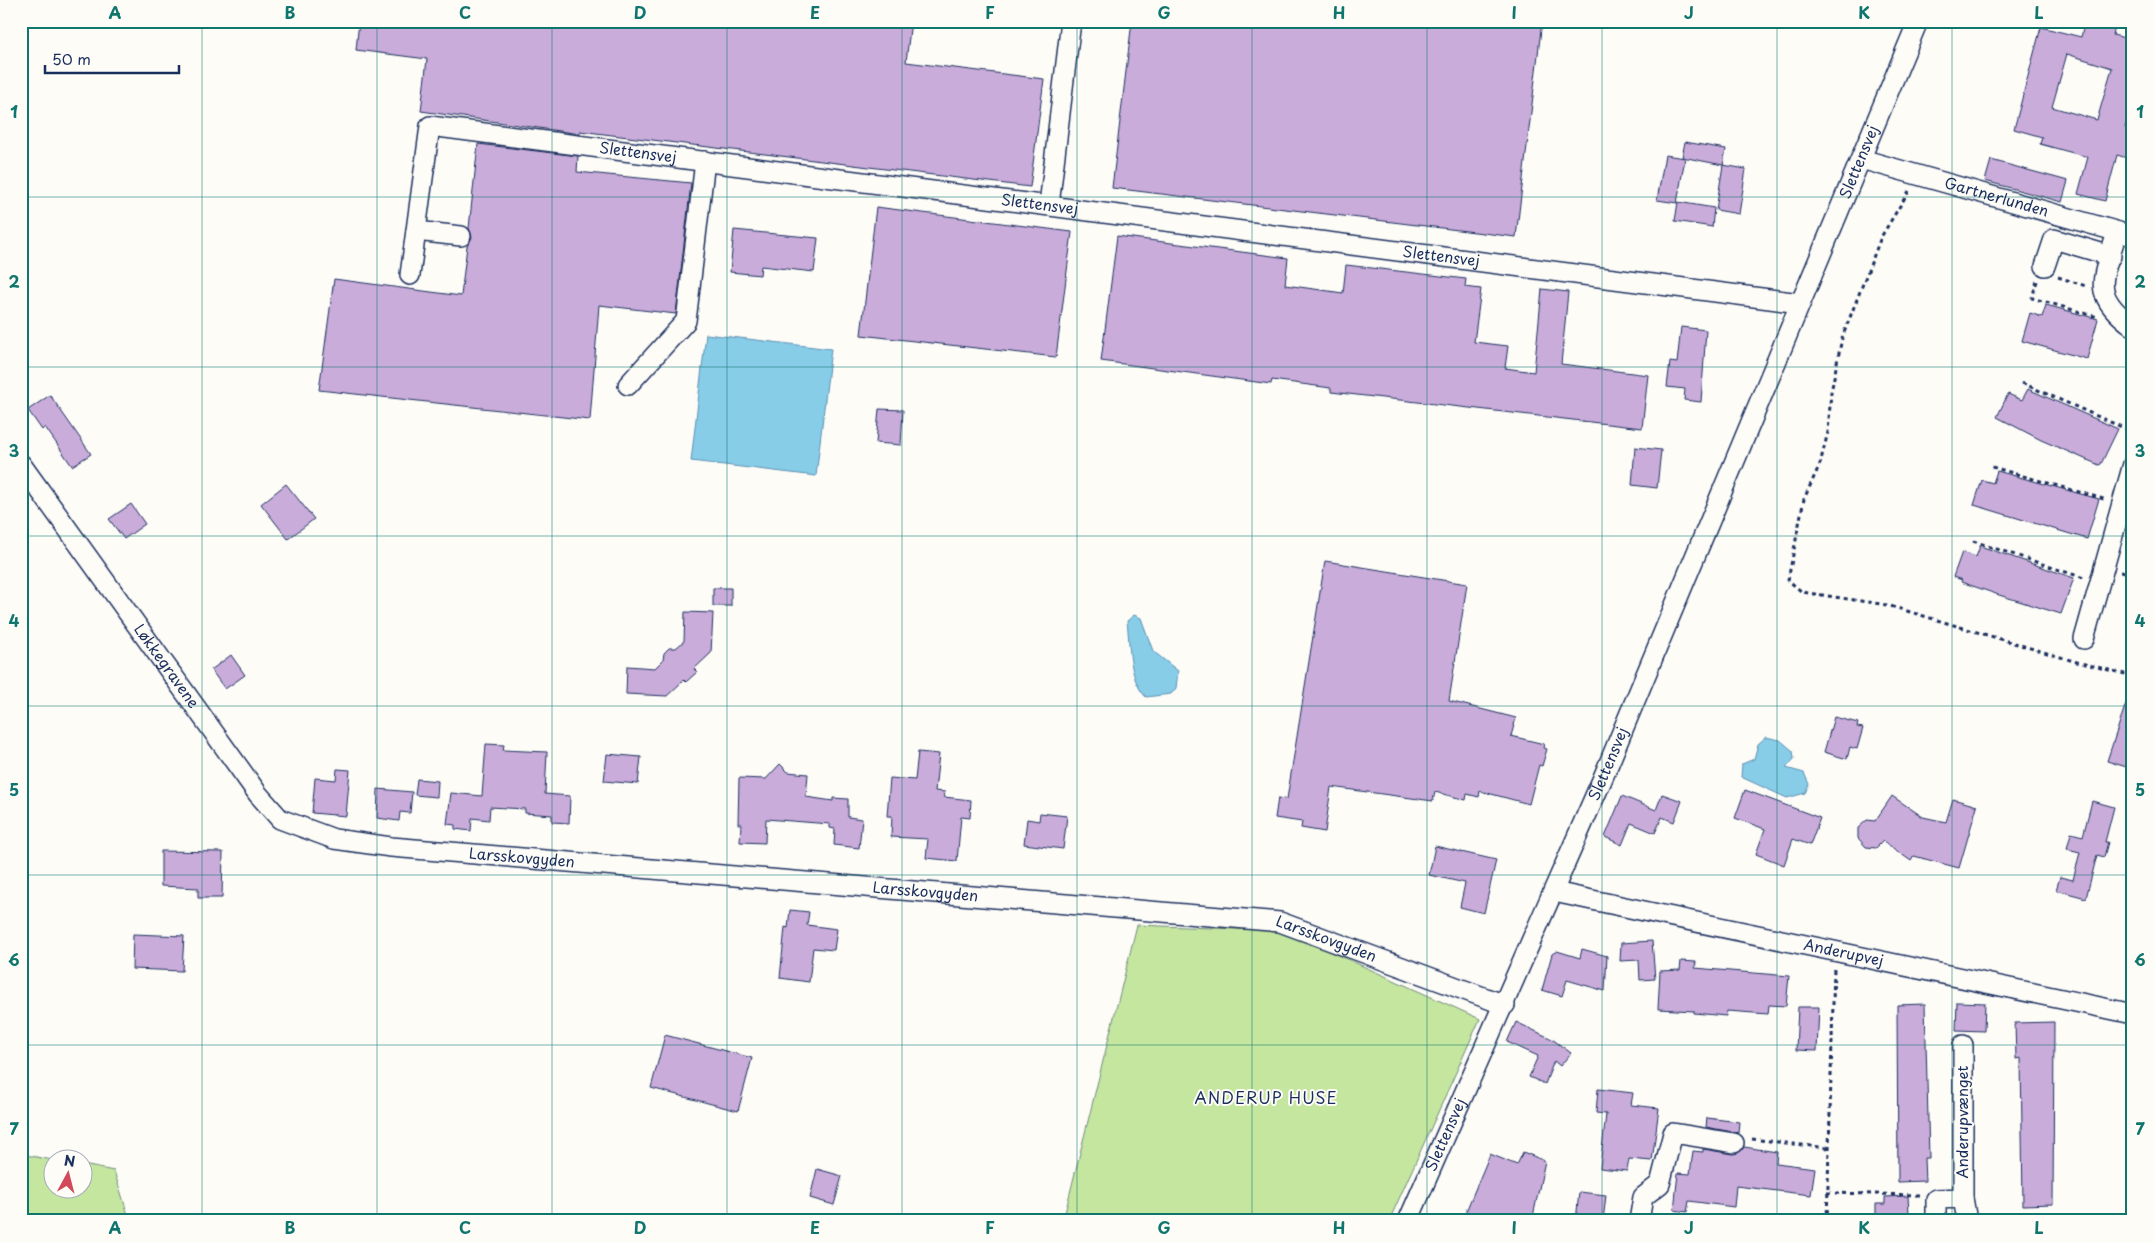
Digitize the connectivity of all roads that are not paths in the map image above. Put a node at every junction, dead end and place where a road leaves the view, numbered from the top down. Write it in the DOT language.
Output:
graph roads {
  1 [pos="1071,21"];
  2 [pos="1918,21"];
  3 [pos="1861,159"];
  4 [pos="705,161"];
  5 [pos="1049,206"];
  6 [pos="416,231"];
  7 [pos="2125,234"];
  8 [pos="461,236"];
  9 [pos="2110,256"];
  10 [pos="2045,266"];
  11 [pos="410,275"];
  12 [pos="1800,303"];
  13 [pos="2133,326"];
  14 [pos="628,385"];
  15 [pos="21,464"];
  16 [pos="2133,464"];
  17 [pos="2084,639"];
  18 [pos="334,838"];
  19 [pos="1554,892"];
  20 [pos="1505,1005"];
  21 [pos="2133,1014"];
  22 [pos="1963,1045"];
  23 [pos="1734,1143"];
  24 [pos="1963,1198"];
  25 [pos="1408,1221"];
  26 [pos="1639,1221"];
  27 [pos="1936,1221"];
  28 [pos="1967,1221"];
  1 -- 5 [label="street"];
  2 -- 3 [label="street, Slettensvej"];
  3 -- 7 [label="street, Gartnerlunden"];
  3 -- 12 [label="street, Slettensvej"];
  4 -- 5 [label="street, Slettensvej"];
  4 -- 6 [label="street, Slettensvej"];
  4 -- 14 [label="street"];
  5 -- 12 [label="street, Slettensvej"];
  6 -- 8 [label="street"];
  6 -- 11 [label="street, Slettensvej"];
  7 -- 9 [label="street"];
  9 -- 10 [label="street"];
  9 -- 13 [label="street"];
  12 -- 19 [label="street, Slettensvej"];
  15 -- 18 [label="street, Løkkegravene"];
  16 -- 17 [label="street"];
  18 -- 20 [label="street, Larsskovgyden"];
  19 -- 20 [label="street, Slettensvej"];
  19 -- 21 [label="street, Anderupvej"];
  20 -- 25 [label="street, Slettensvej"];
  22 -- 24 [label="street, Anderupvænget"];
  23 -- 26 [label="street"];
  24 -- 27 [label="street, Anderupvænget"];
  24 -- 28 [label="street, Anderupvænget"];
}
